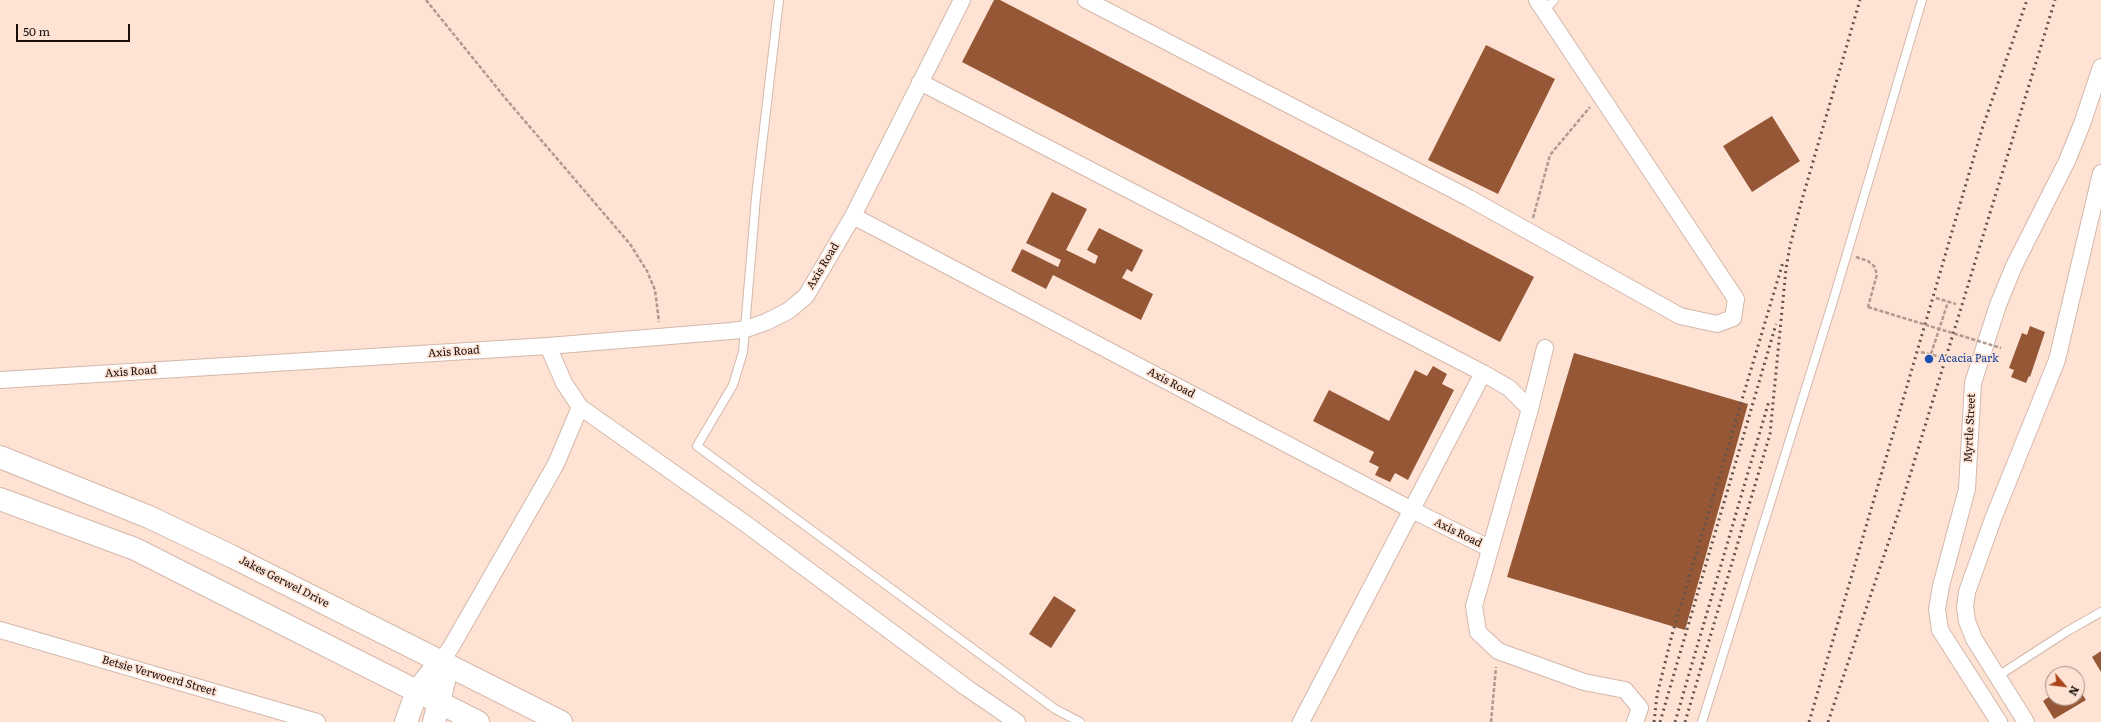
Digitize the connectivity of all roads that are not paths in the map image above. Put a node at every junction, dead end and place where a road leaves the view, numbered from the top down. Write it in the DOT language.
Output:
graph roads {
  1 [pos="779,0"];
  2 [pos="962,0"];
  3 [pos="1086,0"];
  4 [pos="1922,0"];
  5 [pos="1545,4"];
  6 [pos="2101,67"];
  7 [pos="920,82"];
  8 [pos="2101,173"];
  9 [pos="853,216"];
  10 [pos="746,329"];
  11 [pos="548,346"];
  12 [pos="1545,348"];
  13 [pos="1483,374"];
  14 [pos="0,380"];
  15 [pos="580,407"];
  16 [pos="1530,409"];
  17 [pos="0,457"];
  18 [pos="0,499"];
  19 [pos="1412,510"];
  20 [pos="1489,548"];
  21 [pos="2101,612"];
  22 [pos="0,630"];
  23 [pos="446,658"];
  24 [pos="1998,676"];
  25 [pos="417,691"];
  26 [pos="437,712"];
  27 [pos="317,722"];
  28 [pos="406,722"];
  29 [pos="478,722"];
  30 [pos="561,722"];
  31 [pos="1017,722"];
  32 [pos="1080,722"];
  33 [pos="1301,722"];
  34 [pos="1635,722"];
  35 [pos="1702,722"];
  36 [pos="1999,722"];
  37 [pos="2026,722"];
  1 -- 10 [label="lane"];
  2 -- 7 [label="street, Axis Road"];
  3 -- 5 [label="street"];
  4 -- 35 [label="lane"];
  6 -- 36 [label="street, Myrtle Street"];
  7 -- 9 [label="street, Axis Road"];
  7 -- 13 [label="street"];
  8 -- 24 [label="street"];
  9 -- 10 [label="street, Axis Road"];
  9 -- 19 [label="street, Axis Road"];
  10 -- 11 [label="street, Axis Road"];
  10 -- 32 [label="lane"];
  11 -- 14 [label="street, Axis Road"];
  11 -- 15 [label="street"];
  12 -- 16 [label="street"];
  13 -- 16 [label="street"];
  13 -- 19 [label="street"];
  15 -- 23 [label="street"];
  15 -- 31 [label="street"];
  16 -- 20 [label="street"];
  17 -- 23 [label="main road, Jakes Gerwel Drive"];
  18 -- 25 [label="main road"];
  19 -- 20 [label="street, Axis Road"];
  19 -- 33 [label="street"];
  20 -- 34 [label="street"];
  21 -- 24 [label="lane"];
  22 -- 27 [label="street, Betsie Verwoerd Street"];
  23 -- 25 [label="main road"];
  23 -- 26 [label="main road"];
  23 -- 30 [label="main road, Jakes Gerwel Drive"];
  24 -- 37 [label="street"];
  25 -- 26 [label="main road"];
  25 -- 28 [label="main road"];
  26 -- 29 [label="main road"];
}
